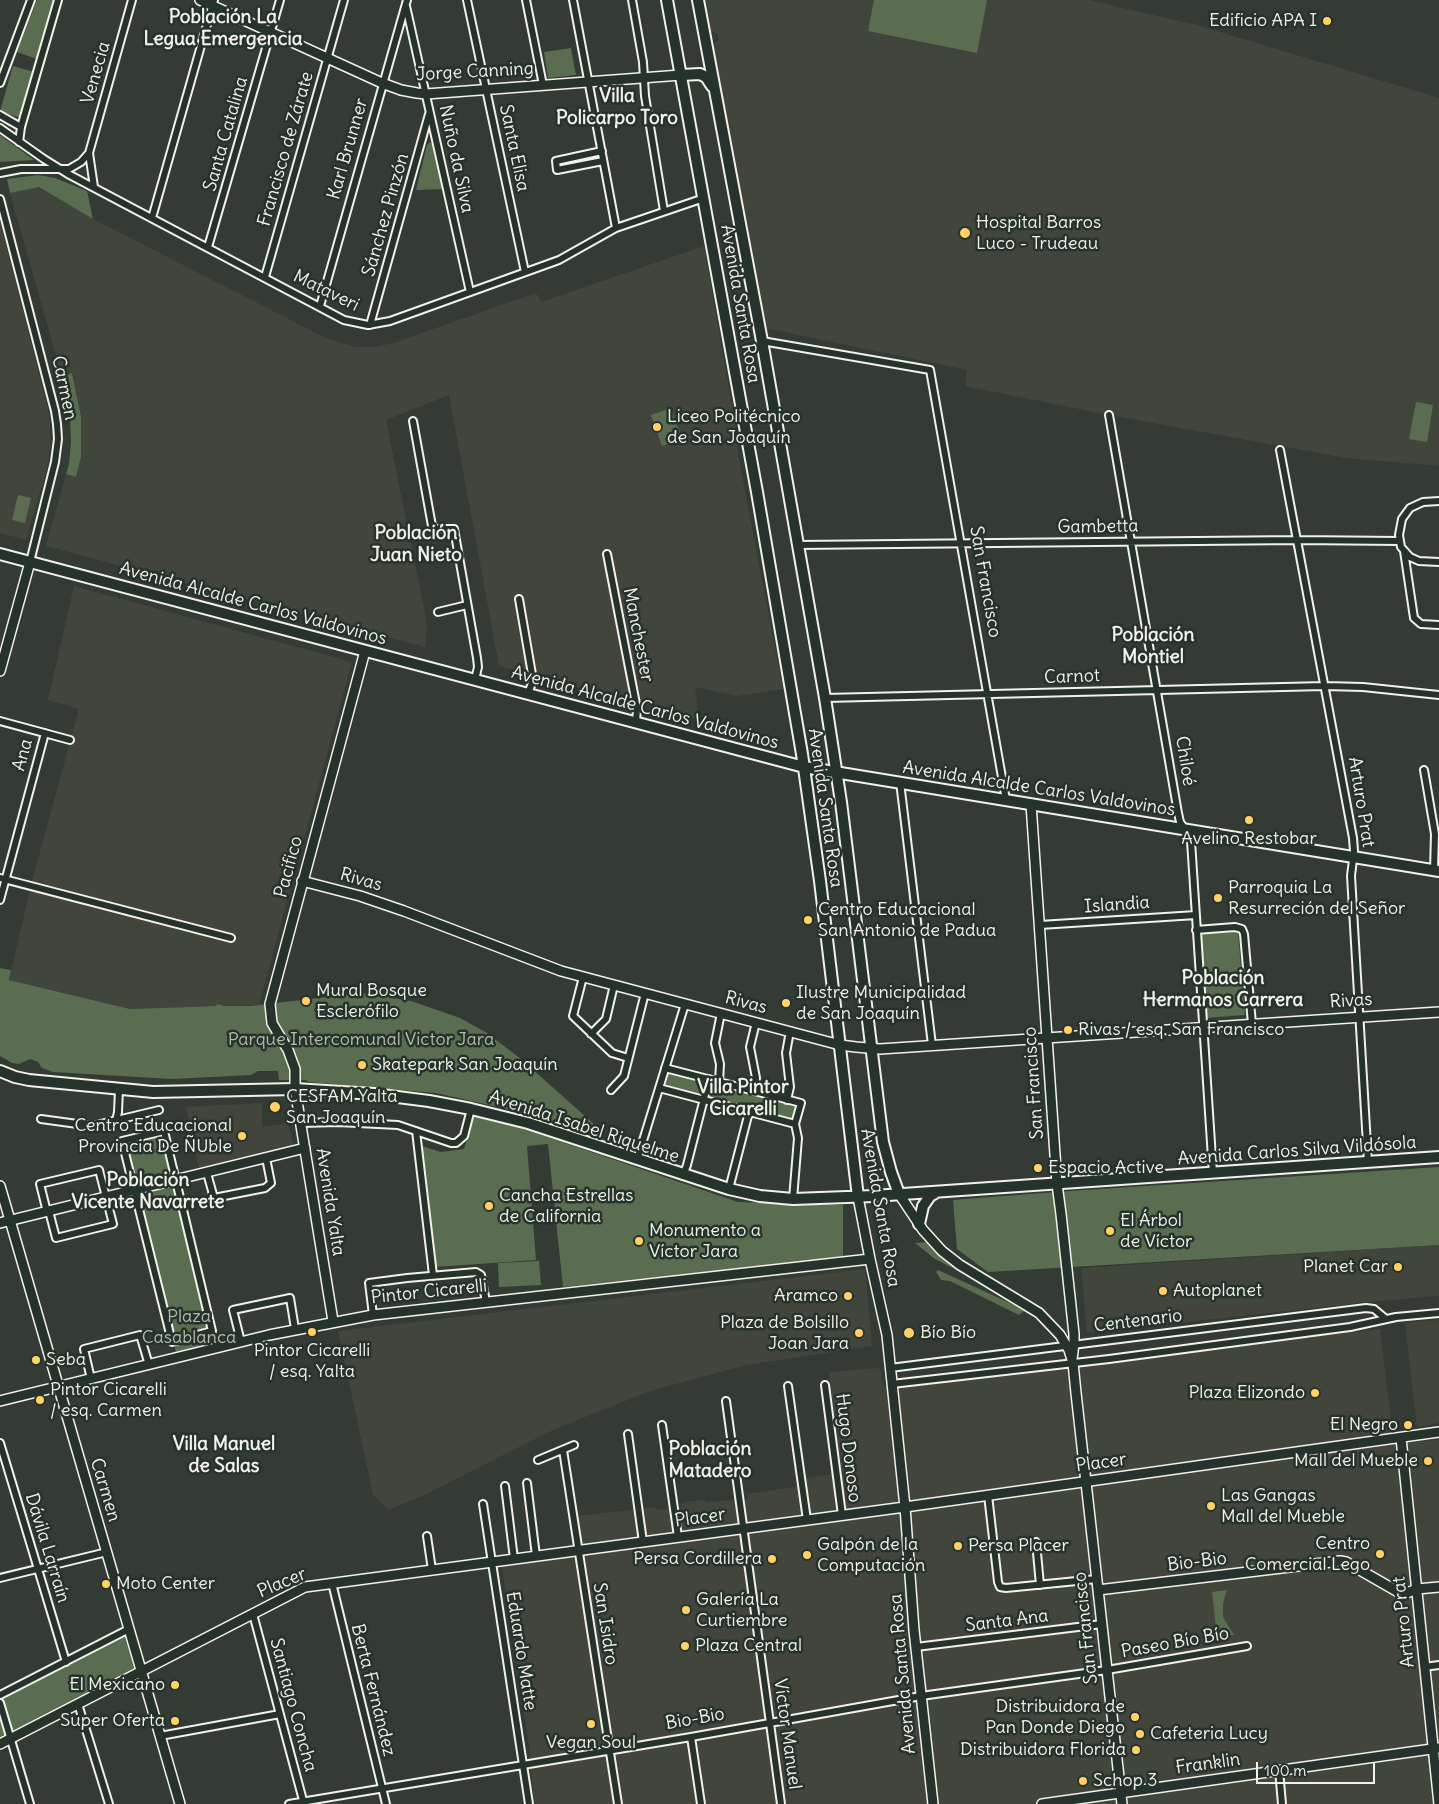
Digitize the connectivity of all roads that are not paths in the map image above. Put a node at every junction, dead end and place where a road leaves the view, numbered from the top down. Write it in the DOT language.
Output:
graph roads {
  1 [pos="31,0"];
  2 [pos="58,0"];
  3 [pos="132,0"];
  4 [pos="200,0"];
  5 [pos="280,0"];
  6 [pos="344,0"];
  7 [pos="467,0"];
  8 [pos="526,0"];
  9 [pos="573,0"];
  10 [pos="632,0"];
  11 [pos="667,0"];
  12 [pos="698,0"];
  13 [pos="406,2"];
  14 [pos="214,3"];
  15 [pos="271,32"];
  16 [pos="327,58"];
  17 [pos="681,74"];
  18 [pos="644,77"];
  19 [pos="588,82"];
  20 [pos="0,83"];
  21 [pos="382,83"];
  22 [pos="543,85"];
  23 [pos="486,89"];
  24 [pos="714,92"];
  25 [pos="426,94"];
  26 [pos="430,113"];
  27 [pos="0,115"];
  28 [pos="21,127"];
  29 [pos="0,128"];
  30 [pos="19,142"];
  31 [pos="602,151"];
  32 [pos="89,153"];
  33 [pos="603,161"];
  34 [pos="61,169"];
  35 [pos="0,173"];
  36 [pos="94,187"];
  37 [pos="704,198"];
  38 [pos="0,199"];
  39 [pos="664,211"];
  40 [pos="152,218"];
  41 [pos="616,228"];
  42 [pos="208,247"];
  43 [pos="525,272"];
  44 [pos="265,277"];
  45 [pos="470,292"];
  46 [pos="320,306"];
  47 [pos="370,325"];
  48 [pos="762,341"];
  49 [pos="1109,415"];
  50 [pos="413,421"];
  51 [pos="1280,450"];
  52 [pos="1439,501"];
  53 [pos="1297,540"];
  54 [pos="1400,540"];
  55 [pos="1131,541"];
  56 [pos="961,543"];
  57 [pos="797,545"];
  58 [pos="1404,551"];
  59 [pos="0,554"];
  60 [pos="607,554"];
  61 [pos="30,562"];
  62 [pos="1439,562"];
  63 [pos="519,599"];
  64 [pos="467,605"];
  65 [pos="438,612"];
  66 [pos="1439,625"];
  67 [pos="365,651"];
  68 [pos="0,671"];
  69 [pos="474,680"];
  70 [pos="1325,686"];
  71 [pos="1157,690"];
  72 [pos="528,694"];
  73 [pos="988,694"];
  74 [pos="1439,695"];
  75 [pos="825,698"];
  76 [pos="0,721"];
  77 [pos="636,722"];
  78 [pos="45,733"];
  79 [pos="70,740"];
  80 [pos="804,766"];
  81 [pos="1424,770"];
  82 [pos="836,772"];
  83 [pos="900,782"];
  84 [pos="1006,800"];
  85 [pos="1031,804"];
  86 [pos="1186,830"];
  87 [pos="1353,857"];
  88 [pos="1436,871"];
  89 [pos="3,879"];
  90 [pos="302,881"];
  91 [pos="0,900"];
  92 [pos="1196,915"];
  93 [pos="1040,925"];
  94 [pos="1196,930"];
  95 [pos="231,938"];
  96 [pos="583,977"];
  97 [pos="614,985"];
  98 [pos="645,993"];
  99 [pos="685,1004"];
  100 [pos="1439,1012"];
  101 [pos="721,1013"];
  102 [pos="1360,1017"];
  103 [pos="756,1022"];
  104 [pos="1252,1024"];
  105 [pos="1203,1028"];
  106 [pos="790,1031"];
  107 [pos="591,1034"];
  108 [pos="1047,1038"];
  109 [pos="840,1045"];
  110 [pos="932,1045"];
  111 [pos="871,1049"];
  112 [pos="628,1058"];
  113 [pos="666,1068"];
  114 [pos="3,1073"];
  115 [pos="709,1079"];
  116 [pos="719,1082"];
  117 [pos="659,1088"];
  118 [pos="295,1089"];
  119 [pos="119,1090"];
  120 [pos="611,1090"];
  121 [pos="754,1091"];
  122 [pos="703,1100"];
  123 [pos="787,1100"];
  124 [pos="471,1109"];
  125 [pos="160,1110"];
  126 [pos="749,1112"];
  127 [pos="41,1119"];
  128 [pos="116,1121"];
  129 [pos="301,1123"];
  130 [pos="795,1124"];
  131 [pos="416,1131"];
  132 [pos="305,1148"];
  133 [pos="266,1158"];
  134 [pos="1439,1158"];
  135 [pos="637,1160"];
  136 [pos="1368,1162"];
  137 [pos="207,1172"];
  138 [pos="891,1172"];
  139 [pos="1212,1173"];
  140 [pos="683,1176"];
  141 [pos="176,1180"];
  142 [pos="1057,1184"];
  143 [pos="0,1186"];
  144 [pos="729,1189"];
  145 [pos="135,1190"];
  146 [pos="937,1191"];
  147 [pos="899,1194"];
  148 [pos="874,1196"];
  149 [pos="106,1197"];
  150 [pos="858,1197"];
  151 [pos="793,1199"];
  152 [pos="48,1211"];
  153 [pos="10,1221"];
  154 [pos="0,1223"];
  155 [pos="919,1224"];
  156 [pos="870,1259"];
  157 [pos="432,1275"];
  158 [pos="486,1302"];
  159 [pos="1439,1313"];
  160 [pos="373,1314"];
  161 [pos="1386,1319"];
  162 [pos="333,1321"];
  163 [pos="295,1329"];
  164 [pos="241,1342"];
  165 [pos="1070,1345"];
  166 [pos="1072,1361"];
  167 [pos="149,1365"];
  168 [pos="890,1368"];
  169 [pos="91,1379"];
  170 [pos="825,1384"];
  171 [pos="892,1384"];
  172 [pos="788,1386"];
  173 [pos="58,1387"];
  174 [pos="0,1401"];
  175 [pos="726,1401"];
  176 [pos="662,1425"];
  177 [pos="1439,1432"];
  178 [pos="628,1434"];
  179 [pos="1402,1438"];
  180 [pos="0,1443"];
  181 [pos="574,1445"];
  182 [pos="563,1450"];
  183 [pos="538,1460"];
  184 [pos="1086,1482"];
  185 [pos="527,1483"];
  186 [pos="505,1486"];
  187 [pos="988,1495"];
  188 [pos="483,1504"];
  189 [pos="905,1507"];
  190 [pos="842,1516"];
  191 [pos="807,1520"];
  192 [pos="742,1529"];
  193 [pos="427,1536"];
  194 [pos="678,1537"];
  195 [pos="643,1542"];
  196 [pos="1036,1542"];
  197 [pos="578,1550"];
  198 [pos="107,1552"];
  199 [pos="536,1556"];
  200 [pos="514,1559"];
  201 [pos="491,1562"];
  202 [pos="38,1568"];
  203 [pos="432,1570"];
  204 [pos="0,1578"];
  205 [pos="1097,1579"];
  206 [pos="332,1583"];
  207 [pos="1040,1585"];
  208 [pos="1439,1587"];
  209 [pos="1098,1590"];
  210 [pos="1416,1590"];
  211 [pos="252,1614"];
  212 [pos="1102,1624"];
  213 [pos="129,1629"];
  214 [pos="1247,1646"];
  215 [pos="916,1647"];
  216 [pos="66,1662"];
  217 [pos="1439,1665"];
  218 [pos="1424,1667"];
  219 [pos="1107,1670"];
  220 [pos="141,1672"];
  221 [pos="0,1695"];
  222 [pos="921,1696"];
  223 [pos="0,1704"];
  224 [pos="78,1704"];
  225 [pos="280,1714"];
  226 [pos="770,1722"];
  227 [pos="160,1736"];
  228 [pos="691,1737"];
  229 [pos="11,1739"];
  230 [pos="0,1744"];
  231 [pos="1436,1749"];
  232 [pos="610,1750"];
  233 [pos="524,1765"];
  234 [pos="1279,1770"];
  235 [pos="382,1788"];
  236 [pos="1121,1792"];
  237 [pos="304,1803"];
  238 [pos="30,1804"];
  239 [pos="109,1804"];
  240 [pos="180,1804"];
  241 [pos="289,1804"];
  242 [pos="386,1804"];
  243 [pos="529,1804"];
  244 [pos="618,1804"];
  245 [pos="701,1804"];
  246 [pos="782,1804"];
  247 [pos="932,1804"];
  248 [pos="1042,1804"];
  249 [pos="1122,1804"];
  250 [pos="1282,1804"];
  251 [pos="1438,1804"];
  1 -- 20 [label="street"];
  2 -- 28 [label="street"];
  3 -- 32 [label="street, Venecia"];
  4 -- 14 [label="street, Jorge Canning"];
  5 -- 15 [label="street, Santa Catalina"];
  6 -- 16 [label="street, Francisco de Zárate"];
  7 -- 23 [label="street, Santa Elisa"];
  8 -- 22 [label="street"];
  9 -- 19 [label="street"];
  10 -- 18 [label="street"];
  11 -- 17 [label="main road, Avenida Santa Rosa"];
  12 -- 24 [label="main road, Avenida Santa Rosa"];
  13 -- 21 [label="street, Karl Brunner"];
  13 -- 25 [label="street, Nuño da Silva"];
  14 -- 15 [label="street, Jorge Canning"];
  14 -- 40 [label="street"];
  15 -- 16 [label="street, Jorge Canning"];
  15 -- 42 [label="street, Santa Catalina"];
  16 -- 21 [label="street, Jorge Canning"];
  16 -- 44 [label="street, Francisco de Zárate"];
  17 -- 18 [label="street, Jorge Canning"];
  17 -- 24 [label="main road"];
  17 -- 37 [label="main road, Avenida Santa Rosa"];
  18 -- 19 [label="street, Jorge Canning"];
  18 -- 39 [label="street"];
  19 -- 22 [label="street, Jorge Canning"];
  19 -- 31 [label="street"];
  21 -- 25 [label="street, Jorge Canning"];
  21 -- 46 [label="street, Karl Brunner"];
  22 -- 23 [label="street, Jorge Canning"];
  23 -- 25 [label="street, Jorge Canning"];
  23 -- 43 [label="street, Santa Elisa"];
  24 -- 48 [label="main road, Avenida Santa Rosa"];
  25 -- 26 [label="street, Nuño da Silva"];
  26 -- 45 [label="street, Nuño da Silva"];
  26 -- 47 [label="street, Sánchez Pinzón"];
  27 -- 28 [label="street"];
  28 -- 30 [label="street"];
  29 -- 30 [label="street"];
  30 -- 34 [label="street"];
  31 -- 33 [label="street"];
  31 -- 33 [label="street"];
  32 -- 34 [label="street"];
  32 -- 36 [label="street, Venecia"];
  33 -- 41 [label="street"];
  34 -- 35 [label="street, Mataveri"];
  34 -- 36 [label="street, Mataveri"];
  36 -- 40 [label="street, Mataveri"];
  37 -- 39 [label="street, Mataveri"];
  37 -- 80 [label="main road, Avenida Santa Rosa"];
  38 -- 61 [label="street, Carmen"];
  39 -- 41 [label="street, Mataveri"];
  40 -- 42 [label="street, Mataveri"];
  41 -- 43 [label="street, Mataveri"];
  42 -- 44 [label="street, Mataveri"];
  43 -- 45 [label="street, Mataveri"];
  44 -- 46 [label="street, Mataveri"];
  45 -- 47 [label="street, Mataveri"];
  46 -- 47 [label="street, Mataveri"];
  48 -- 56 [label="street, San Francisco"];
  48 -- 57 [label="main road, Avenida Santa Rosa"];
  49 -- 55 [label="street, Chiloé"];
  50 -- 64 [label="street"];
  51 -- 53 [label="street, Arturo Prat"];
  52 -- 54 [label="street"];
  53 -- 54 [label="street, Gambetta"];
  53 -- 55 [label="street, Gambetta"];
  53 -- 70 [label="street, Arturo Prat"];
  54 -- 58 [label="street"];
  55 -- 56 [label="street, Gambetta"];
  55 -- 71 [label="street, Chiloé"];
  56 -- 57 [label="street, Gambetta"];
  56 -- 73 [label="street, San Francisco"];
  57 -- 75 [label="main road, Avenida Santa Rosa"];
  58 -- 62 [label="street"];
  58 -- 66 [label="street"];
  59 -- 61 [label="main road, Avenida Alcalde Carlos Valdovinos"];
  60 -- 77 [label="street, Manchester"];
  61 -- 67 [label="main road, Avenida Alcalde Carlos Valdovinos"];
  61 -- 68 [label="street, Carmen"];
  63 -- 72 [label="street"];
  64 -- 65 [label="street"];
  64 -- 69 [label="street"];
  67 -- 69 [label="main road, Avenida Alcalde Carlos Valdovinos"];
  67 -- 90 [label="street, Pacifico"];
  69 -- 72 [label="main road, Avenida Alcalde Carlos Valdovinos"];
  70 -- 71 [label="street, Carnot"];
  70 -- 74 [label="street, Carnot"];
  70 -- 87 [label="street, Arturo Prat"];
  71 -- 73 [label="street, Carnot"];
  71 -- 86 [label="street, Chiloé"];
  72 -- 77 [label="main road, Avenida Alcalde Carlos Valdovinos"];
  73 -- 75 [label="street, Carnot"];
  73 -- 84 [label="street, San Francisco"];
  75 -- 82 [label="main road, Avenida Santa Rosa"];
  76 -- 78 [label="street"];
  77 -- 80 [label="main road, Avenida Alcalde Carlos Valdovinos"];
  78 -- 79 [label="street"];
  78 -- 89 [label="street, Ana"];
  80 -- 82 [label="main road, Avenida Alcalde Carlos Valdovinos"];
  80 -- 109 [label="main road, Avenida Santa Rosa"];
  81 -- 88 [label="street"];
  82 -- 83 [label="main road, Avenida Alcalde Carlos Valdovinos"];
  82 -- 111 [label="main road, Avenida Santa Rosa"];
  83 -- 84 [label="main road, Avenida Alcalde Carlos Valdovinos"];
  83 -- 110 [label="street"];
  84 -- 85 [label="main road, Avenida Alcalde Carlos Valdovinos"];
  85 -- 86 [label="main road, Avenida Alcalde Carlos Valdovinos"];
  85 -- 93 [label="street, San Francisco"];
  86 -- 87 [label="main road, Avenida Alcalde Carlos Valdovinos"];
  86 -- 92 [label="street, Chiloé"];
  87 -- 88 [label="main road, Avenida Alcalde Carlos Valdovinos"];
  87 -- 102 [label="street, Arturo Prat"];
  89 -- 91 [label="street, Ana"];
  89 -- 95 [label="street"];
  90 -- 96 [label="street, Rivas"];
  90 -- 118 [label="street, Pacifico"];
  92 -- 93 [label="street, Islandia"];
  92 -- 94 [label="street, Chiloé"];
  93 -- 108 [label="street, San Francisco"];
  94 -- 104 [label="street"];
  94 -- 105 [label="street, Chiloé"];
  96 -- 97 [label="street, Rivas"];
  96 -- 107 [label="street"];
  97 -- 98 [label="street, Rivas"];
  97 -- 107 [label="street"];
  98 -- 99 [label="street, Rivas"];
  98 -- 112 [label="street"];
  99 -- 101 [label="street, Rivas"];
  99 -- 113 [label="street"];
  100 -- 102 [label="street, Rivas"];
  101 -- 103 [label="street, Rivas"];
  101 -- 116 [label="street"];
  102 -- 104 [label="street, Rivas"];
  102 -- 136 [label="street, Arturo Prat"];
  103 -- 106 [label="street, Rivas"];
  103 -- 121 [label="street"];
  104 -- 105 [label="street, Rivas"];
  105 -- 108 [label="street, Rivas"];
  105 -- 139 [label="street, Chiloé"];
  106 -- 109 [label="street, Rivas"];
  106 -- 123 [label="street"];
  107 -- 112 [label="street"];
  108 -- 110 [label="street, Rivas"];
  108 -- 142 [label="street, San Francisco"];
  109 -- 111 [label="street, Rivas"];
  109 -- 150 [label="main road, Avenida Santa Rosa"];
  110 -- 111 [label="street, Rivas"];
  111 -- 138 [label="main road, Avenida Santa Rosa"];
  112 -- 120 [label="street"];
  113 -- 115 [label="street"];
  113 -- 117 [label="street"];
  114 -- 119 [label="main road, Avenida Isabel Riquelme"];
  115 -- 116 [label="street"];
  115 -- 122 [label="street"];
  116 -- 121 [label="street"];
  117 -- 122 [label="street"];
  117 -- 135 [label="street"];
  118 -- 119 [label="main road, Avenida Isabel Riquelme"];
  118 -- 124 [label="main road, Avenida Isabel Riquelme"];
  118 -- 129 [label="street, Avenida Yalta"];
  119 -- 128 [label="street"];
  121 -- 123 [label="street"];
  122 -- 126 [label="street"];
  122 -- 140 [label="street"];
  123 -- 130 [label="street"];
  124 -- 131 [label="street"];
  124 -- 135 [label="main road, Avenida Isabel Riquelme"];
  125 -- 128 [label="street"];
  126 -- 130 [label="street"];
  126 -- 144 [label="street"];
  127 -- 128 [label="street"];
  129 -- 131 [label="street"];
  129 -- 132 [label="street, Avenida Yalta"];
  130 -- 151 [label="street"];
  131 -- 157 [label="street"];
  132 -- 133 [label="street"];
  132 -- 162 [label="street, Avenida Yalta"];
  133 -- 137 [label="street"];
  133 -- 137 [label="street"];
  134 -- 136 [label="main road, Avenida Carlos Silva Vildósola"];
  135 -- 140 [label="main road, Avenida Isabel Riquelme"];
  136 -- 139 [label="main road, Avenida Carlos Silva Vildósola"];
  137 -- 141 [label="street"];
  138 -- 147 [label="main road, Avenida Santa Rosa"];
  138 -- 148 [label="main road"];
  139 -- 142 [label="main road, Avenida Carlos Silva Vildósola"];
  140 -- 144 [label="main road, Avenida Isabel Riquelme"];
  141 -- 145 [label="street"];
  141 -- 145 [label="street"];
  141 -- 145 [label="street"];
  142 -- 146 [label="main road, Avenida Carlos Silva Vildósola"];
  142 -- 165 [label="street, San Francisco"];
  143 -- 153 [label="street, Carmen"];
  144 -- 151 [label="main road, Avenida Isabel Riquelme"];
  145 -- 149 [label="street"];
  146 -- 147 [label="main road, Avenida Carlos Silva Vildósola"];
  146 -- 155 [label="main road"];
  147 -- 148 [label="main road, Avenida Carlos Silva Vildósola"];
  147 -- 155 [label="street, Avenida Santa Rosa"];
  148 -- 150 [label="main road, Avenida Carlos Silva Vildósola"];
  149 -- 152 [label="street"];
  149 -- 152 [label="street"];
  149 -- 152 [label="street"];
  150 -- 151 [label="main road, Avenida Isabel Riquelme"];
  150 -- 156 [label="street, Avenida Santa Rosa"];
  152 -- 153 [label="street"];
  153 -- 154 [label="street"];
  153 -- 173 [label="street, Carmen"];
  155 -- 165 [label="street, Avenida Santa Rosa"];
  156 -- 158 [label="street, Pintor Cicarelli"];
  156 -- 168 [label="street, Avenida Santa Rosa"];
  157 -- 158 [label="street"];
  157 -- 160 [label="street"];
  158 -- 160 [label="street, Pintor Cicarelli"];
  159 -- 161 [label="street, Centenario"];
  160 -- 162 [label="street, Pintor Cicarelli"];
  161 -- 165 [label="street, Centenario"];
  161 -- 166 [label="street, Centenario"];
  162 -- 163 [label="street, Pintor Cicarelli"];
  163 -- 164 [label="street, Pintor Cicarelli"];
  163 -- 164 [label="street"];
  164 -- 167 [label="street, Pintor Cicarelli"];
  165 -- 166 [label="street, San Francisco"];
  165 -- 168 [label="street, Centenario"];
  166 -- 171 [label="street, Centenario"];
  166 -- 184 [label="street, San Francisco"];
  167 -- 169 [label="street, Pintor Cicarelli"];
  167 -- 169 [label="street"];
  168 -- 171 [label="street, Avenida Santa Rosa"];
  169 -- 173 [label="street, Pintor Cicarelli"];
  170 -- 190 [label="street, Hugo Donoso"];
  171 -- 189 [label="street, Avenida Santa Rosa"];
  172 -- 191 [label="street"];
  173 -- 174 [label="street, Pintor Cicarelli"];
  173 -- 198 [label="street, Carmen"];
  175 -- 192 [label="street, Víctor Manuel"];
  176 -- 194 [label="street"];
  177 -- 179 [label="street, Placer"];
  178 -- 195 [label="street"];
  179 -- 184 [label="street, Placer"];
  179 -- 210 [label="street, Arturo Prat"];
  180 -- 202 [label="street, Dávila Larraín"];
  181 -- 182 [label="street"];
  182 -- 183 [label="street"];
  182 -- 197 [label="street, San Isidro"];
  184 -- 187 [label="street, Placer"];
  184 -- 205 [label="street, San Francisco"];
  185 -- 199 [label="street"];
  186 -- 200 [label="street"];
  187 -- 189 [label="street, Placer"];
  187 -- 207 [label="street"];
  188 -- 201 [label="street, Eduardo Matte"];
  189 -- 190 [label="street, Placer"];
  189 -- 215 [label="street, Avenida Santa Rosa"];
  190 -- 191 [label="street, Placer"];
  191 -- 192 [label="street, Placer"];
  192 -- 194 [label="street, Placer"];
  192 -- 226 [label="street, Víctor Manuel"];
  193 -- 203 [label="street"];
  194 -- 195 [label="street, Placer"];
  195 -- 197 [label="street, Placer"];
  196 -- 207 [label="street"];
  197 -- 199 [label="street, Placer"];
  197 -- 232 [label="street, San Isidro"];
  198 -- 202 [label="street"];
  198 -- 213 [label="street, Carmen"];
  199 -- 200 [label="street, Placer"];
  200 -- 201 [label="street, Placer"];
  201 -- 203 [label="street, Placer"];
  201 -- 233 [label="street, Eduardo Matte"];
  202 -- 204 [label="street"];
  202 -- 216 [label="street, Dávila Larraín"];
  203 -- 206 [label="street, Placer"];
  205 -- 207 [label="street"];
  205 -- 209 [label="street, San Francisco"];
  206 -- 211 [label="street, Placer"];
  206 -- 235 [label="street, Berta Fernández"];
  208 -- 210 [label="street, Bio-Bio"];
  209 -- 210 [label="street, Bio-Bio"];
  209 -- 212 [label="street, San Francisco"];
  210 -- 218 [label="street, Arturo Prat"];
  211 -- 220 [label="street, Placer"];
  211 -- 225 [label="street, Santiago Concha"];
  212 -- 215 [label="street, Santa Ana"];
  212 -- 219 [label="street, San Francisco"];
  213 -- 216 [label="street"];
  213 -- 220 [label="street, Carmen"];
  214 -- 219 [label="street, Paseo Bío Bío"];
  215 -- 222 [label="street, Avenida Santa Rosa"];
  216 -- 221 [label="street"];
  217 -- 218 [label="street"];
  218 -- 231 [label="street, Arturo Prat"];
  219 -- 222 [label="street, Bio-Bio"];
  219 -- 236 [label="street, San Francisco"];
  220 -- 224 [label="street, Placer"];
  220 -- 227 [label="street, Carmen"];
  222 -- 226 [label="street, Bio-Bio"];
  222 -- 247 [label="street, Avenida Santa Rosa"];
  223 -- 229 [label="street"];
  224 -- 229 [label="street, Placer"];
  224 -- 239 [label="street"];
  225 -- 227 [label="street"];
  225 -- 237 [label="street, Santiago Concha"];
  226 -- 228 [label="street, Bio-Bio"];
  226 -- 246 [label="street, Víctor Manuel"];
  227 -- 240 [label="street, Carmen"];
  228 -- 232 [label="street, Bio-Bio"];
  228 -- 245 [label="street"];
  229 -- 230 [label="street, Placer"];
  229 -- 238 [label="street"];
  231 -- 234 [label="street, Franklin"];
  231 -- 251 [label="street, Arturo Prat"];
  232 -- 233 [label="street, Bio-Bio"];
  232 -- 244 [label="street, San Isidro"];
  233 -- 235 [label="street, Bio-Bio"];
  233 -- 243 [label="street, Eduardo Matte"];
  234 -- 236 [label="street, Franklin"];
  234 -- 250 [label="street"];
  235 -- 237 [label="street, Bio-Bio"];
  235 -- 242 [label="street, Berta Fernández"];
  236 -- 248 [label="street, Franklin"];
  236 -- 249 [label="street, San Francisco"];
  237 -- 241 [label="street, Bio-Bio"];
}
